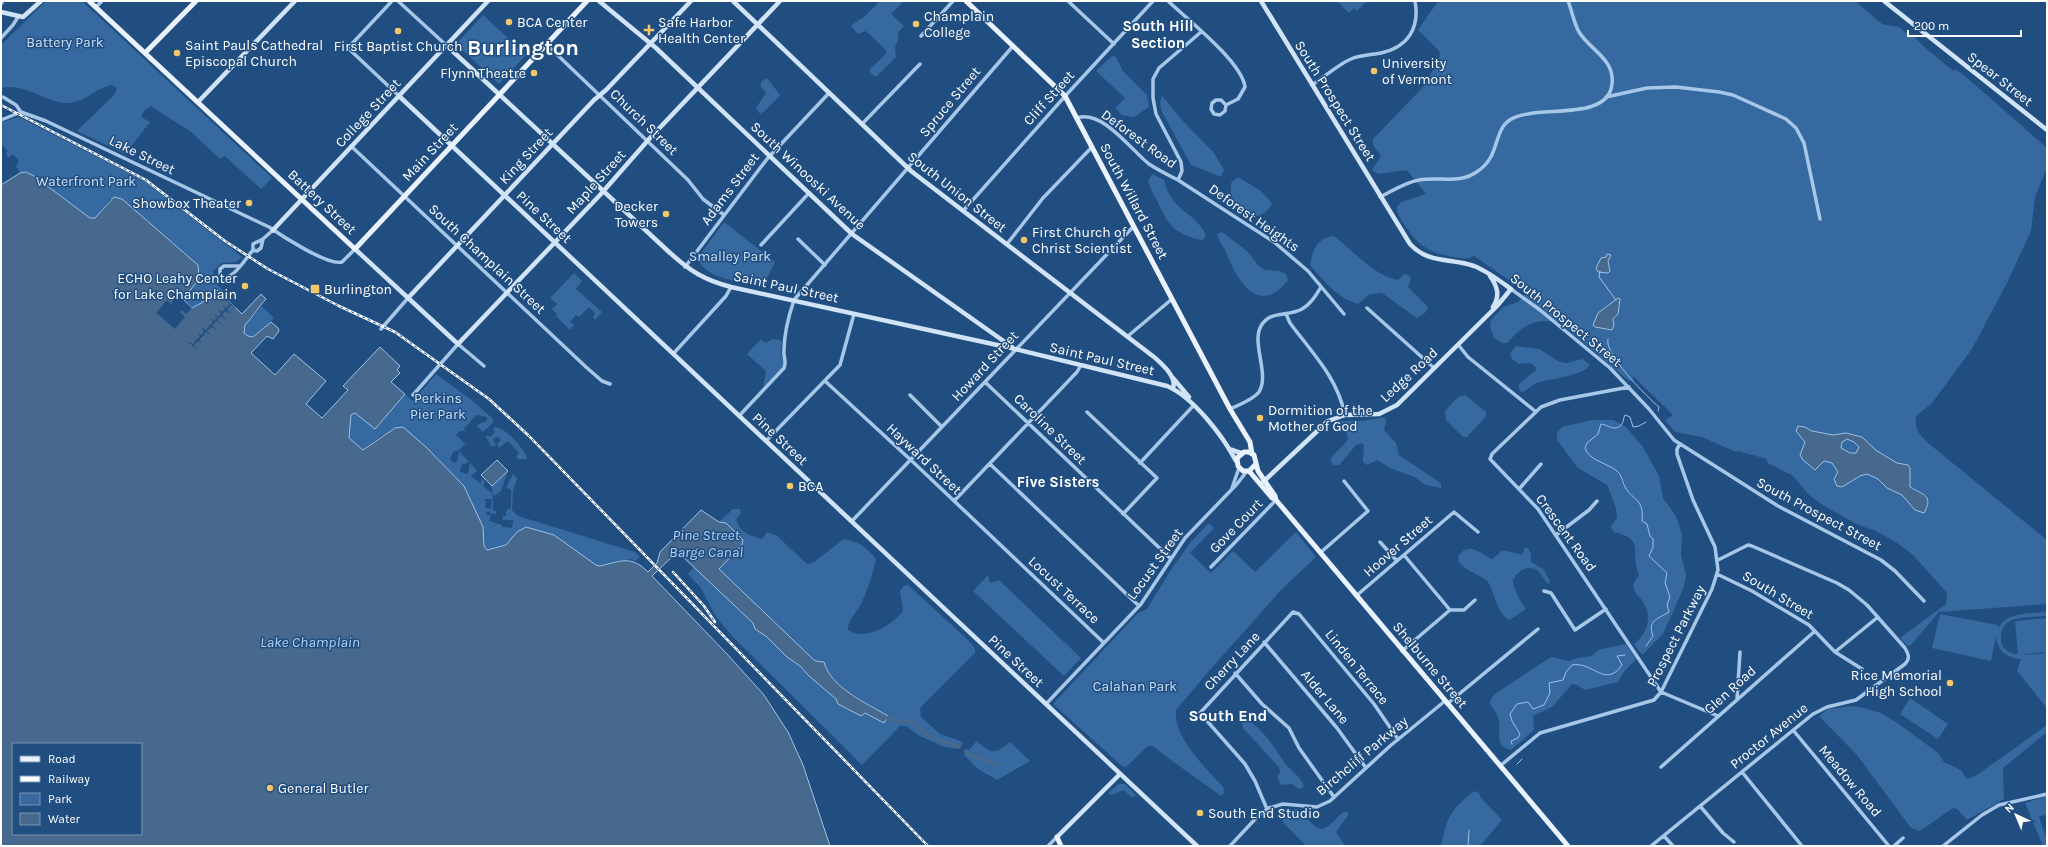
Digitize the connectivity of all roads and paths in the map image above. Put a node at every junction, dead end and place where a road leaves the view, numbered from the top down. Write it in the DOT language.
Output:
graph roads {
  1 [pos="41,1"];
  2 [pos="89,1"];
  3 [pos="102,1"];
  4 [pos="196,1"];
  5 [pos="295,1"];
  6 [pos="392,1"];
  7 [pos="398,1"];
  8 [pos="488,1"];
  9 [pos="587,1"];
  10 [pos="599,1"];
  11 [pos="691,1"];
  12 [pos="733,1"];
  13 [pos="780,1"];
  14 [pos="953,1"];
  15 [pos="966,1"];
  16 [pos="1068,1"];
  17 [pos="1153,1"];
  18 [pos="1168,1"];
  19 [pos="1261,1"];
  20 [pos="1415,1"];
  21 [pos="1568,1"];
  22 [pos="1884,1"];
  23 [pos="96,7"];
  24 [pos="1,12"];
  25 [pos="18,17"];
  26 [pos="758,24"];
  27 [pos="1202,32"];
  28 [pos="921,36"];
  29 [pos="1,38"];
  30 [pos="651,42"];
  31 [pos="546,44"];
  32 [pos="1114,44"];
  33 [pos="446,46"];
  34 [pos="1013,46"];
  35 [pos="145,53"];
  36 [pos="920,64"];
  37 [pos="1312,85"];
  38 [pos="698,88"];
  39 [pos="829,93"];
  40 [pos="600,94"];
  41 [pos="500,95"];
  42 [pos="399,96"];
  43 [pos="1065,96"];
  44 [pos="3,97"];
  45 [pos="1606,97"];
  46 [pos="198,102"];
  47 [pos="1226,105"];
  48 [pos="22,112"];
  49 [pos="1077,118"];
  50 [pos="1,120"];
  51 [pos="862,124"];
  52 [pos="2047,130"];
  53 [pos="648,141"];
  54 [pos="552,144"];
  55 [pos="351,146"];
  56 [pos="452,146"];
  57 [pos="1092,147"];
  58 [pos="770,156"];
  59 [pos="908,169"];
  60 [pos="1178,180"];
  61 [pos="604,191"];
  62 [pos="809,193"];
  63 [pos="504,195"];
  64 [pos="405,197"];
  65 [pos="1380,197"];
  66 [pos="302,199"];
  67 [pos="963,211"];
  68 [pos="724,214"];
  69 [pos="1820,219"];
  70 [pos="1134,226"];
  71 [pos="273,230"];
  72 [pos="852,234"];
  73 [pos="264,239"];
  74 [pos="798,239"];
  75 [pos="554,243"];
  76 [pos="1006,244"];
  77 [pos="761,245"];
  78 [pos="457,246"];
  79 [pos="355,249"];
  80 [pos="253,250"];
  81 [pos="825,265"];
  82 [pos="239,266"];
  83 [pos="685,267"];
  84 [pos="1489,274"];
  85 [pos="1321,286"];
  86 [pos="731,287"];
  87 [pos="1511,290"];
  88 [pos="1070,292"];
  89 [pos="507,293"];
  90 [pos="408,298"];
  91 [pos="1172,299"];
  92 [pos="794,300"];
  93 [pos="1366,308"];
  94 [pos="1491,311"];
  95 [pos="854,314"];
  96 [pos="1286,314"];
  97 [pos="1344,314"];
  98 [pos="381,329"];
  99 [pos="1128,336"];
  100 [pos="458,344"];
  101 [pos="1458,346"];
  102 [pos="1016,349"];
  103 [pos="673,354"];
  104 [pos="1081,364"];
  105 [pos="484,366"];
  106 [pos="1434,368"];
  107 [pos="1172,376"];
  108 [pos="825,381"];
  109 [pos="984,382"];
  110 [pos="610,384"];
  111 [pos="1629,387"];
  112 [pos="1173,388"];
  113 [pos="413,395"];
  114 [pos="910,395"];
  115 [pos="1193,403"];
  116 [pos="1230,409"];
  117 [pos="1535,411"];
  118 [pos="1087,412"];
  119 [pos="1345,415"];
  120 [pos="739,416"];
  121 [pos="1028,423"];
  122 [pos="942,427"];
  123 [pos="1247,439"];
  124 [pos="766,441"];
  125 [pos="1680,444"];
  126 [pos="1229,449"];
  127 [pos="1242,453"];
  128 [pos="1252,454"];
  129 [pos="910,460"];
  130 [pos="1236,461"];
  131 [pos="1140,463"];
  132 [pos="990,464"];
  133 [pos="1256,464"];
  134 [pos="1541,464"];
  135 [pos="1239,468"];
  136 [pos="1274,470"];
  137 [pos="1248,471"];
  138 [pos="1260,474"];
  139 [pos="1344,481"];
  140 [pos="1263,482"];
  141 [pos="1232,489"];
  142 [pos="1519,489"];
  143 [pos="1276,500"];
  144 [pos="954,501"];
  145 [pos="1597,501"];
  146 [pos="1123,514"];
  147 [pos="852,522"];
  148 [pos="1478,532"];
  149 [pos="1556,535"];
  150 [pos="1380,542"];
  151 [pos="1009,553"];
  152 [pos="1320,553"];
  153 [pos="1404,555"];
  154 [pos="1170,558"];
  155 [pos="1718,560"];
  156 [pos="1397,561"];
  157 [pos="1211,567"];
  158 [pos="1717,574"];
  159 [pos="1544,591"];
  160 [pos="1356,596"];
  161 [pos="1475,600"];
  162 [pos="1924,601"];
  163 [pos="1139,606"];
  164 [pos="1606,609"];
  165 [pos="1450,610"];
  166 [pos="1296,612"];
  167 [pos="1878,617"];
  168 [pos="1538,629"];
  169 [pos="1815,630"];
  170 [pos="1264,642"];
  171 [pos="1104,643"];
  172 [pos="1402,651"];
  173 [pos="1740,652"];
  174 [pos="1835,652"];
  175 [pos="1862,668"];
  176 [pos="1235,673"];
  177 [pos="1661,692"];
  178 [pos="1737,699"];
  179 [pos="1446,703"];
  180 [pos="1046,704"];
  181 [pos="1718,716"];
  182 [pos="1793,730"];
  183 [pos="1398,739"];
  184 [pos="1500,766"];
  185 [pos="1661,767"];
  186 [pos="1366,768"];
  187 [pos="1742,772"];
  188 [pos="1120,774"];
  189 [pos="2047,794"];
  190 [pos="1334,797"];
  191 [pos="1700,806"];
  192 [pos="1267,809"];
  193 [pos="1664,836"];
  194 [pos="1057,837"];
  195 [pos="1903,838"];
  196 [pos="1734,842"];
  197 [pos="1897,845"];
  198 [pos="1048,846"];
  199 [pos="1062,846"];
  200 [pos="1197,846"];
  201 [pos="1230,846"];
  202 [pos="1568,846"];
  203 [pos="1651,846"];
  204 [pos="1673,846"];
  205 [pos="1802,846"];
  206 [pos="1889,846"];
  207 [pos="1943,846"];
  1 -- 25 [label="street"];
  2 -- 23 [label="main road, Battery Street"];
  3 -- 23 [label="street"];
  4 -- 35 [label="main road"];
  5 -- 46 [label="street"];
  6 -- 42 [label="street, Pine Street"];
  7 -- 33 [label="street, Saint Paul Street"];
  8 -- 33 [label="street, College Street"];
  9 -- 31 [label="main road, Main Street"];
  10 -- 30 [label="street, South Winooski Avenue"];
  11 -- 30 [label="street, King Street"];
  12 -- 26 [label="street, South Union Street"];
  13 -- 26 [label="street, Maple Street"];
  14 -- 28 [label="street"];
  15 -- 34 [label="main road, South Willard Street"];
  16 -- 32 [label="street"];
  17 -- 32 [label="street, Cliff Street"];
  18 -- 27 [label="street"];
  19 -- 37 [label="street, South Prospect Street"];
  20 -- 37 [label="street"];
  21 -- 45 [label="street"];
  22 -- 52 [label="street, Spear Street"];
  23 -- 35 [label="main road, Battery Street"];
  24 -- 25 [label="street"];
  25 -- 29 [label="street"];
  26 -- 38 [label="street, Maple Street"];
  26 -- 39 [label="street, South Union Street"];
  27 -- 47 [label="street"];
  27 -- 60 [label="street, Deforest Road"];
  30 -- 38 [label="street, South Winooski Avenue"];
  30 -- 40 [label="street, King Street"];
  31 -- 40 [label="street, Church Street"];
  31 -- 41 [label="main road, Main Street"];
  32 -- 43 [label="street, Cliff Street"];
  33 -- 41 [label="street, Saint Paul Street"];
  33 -- 42 [label="street, College Street"];
  34 -- 43 [label="main road, South Willard Street"];
  34 -- 59 [label="street, Spruce Street"];
  35 -- 46 [label="main road, Battery Street"];
  36 -- 51 [label="street"];
  37 -- 65 [label="street, South Prospect Street"];
  38 -- 53 [label="street, Maple Street"];
  38 -- 58 [label="street, South Winooski Avenue"];
  39 -- 51 [label="street, South Union Street"];
  39 -- 58 [label="street, Adams Street"];
  40 -- 53 [label="street, Church Street"];
  40 -- 54 [label="street, King Street"];
  41 -- 54 [label="street, Saint Paul Street"];
  41 -- 56 [label="main road, Main Street"];
  42 -- 55 [label="street, College Street"];
  42 -- 56 [label="street, Pine Street"];
  43 -- 49 [label="main road, South Willard Street"];
  43 -- 67 [label="street, Cliff Street"];
  44 -- 48 [label="street, Lake Street"];
  45 -- 65 [label="street"];
  45 -- 69 [label="street"];
  46 -- 66 [label="main road, Battery Street"];
  47 -- 47 [label="street"];
  48 -- 50 [label="street"];
  48 -- 71 [label="street, Lake Street"];
  49 -- 57 [label="main road, South Willard Street"];
  49 -- 60 [label="street, Deforest Road"];
  51 -- 59 [label="street, South Union Street"];
  53 -- 61 [label="street, Maple Street"];
  53 -- 68 [label="street, Church Street"];
  54 -- 61 [label="street, Saint Paul Street"];
  54 -- 63 [label="street, King Street"];
  55 -- 64 [label="street, South Champlain Street"];
  55 -- 66 [label="street, College Street"];
  56 -- 63 [label="street, Pine Street"];
  56 -- 64 [label="main road, Main Street"];
  57 -- 70 [label="main road, South Willard Street"];
  57 -- 76 [label="street"];
  58 -- 62 [label="street, South Winooski Avenue"];
  58 -- 68 [label="street, Adams Street"];
  59 -- 67 [label="street, South Union Street"];
  59 -- 72 [label="street, Spruce Street"];
  60 -- 85 [label="street, Deforest Heights"];
  61 -- 75 [label="street, Maple Street"];
  61 -- 83 [label="street, Saint Paul Street"];
  62 -- 72 [label="street, South Winooski Avenue"];
  62 -- 77 [label="street"];
  63 -- 75 [label="street, Pine Street"];
  63 -- 78 [label="street, King Street"];
  64 -- 78 [label="street, South Champlain Street"];
  64 -- 79 [label="main road, Main Street"];
  65 -- 84 [label="street, South Prospect Street"];
  66 -- 71 [label="street, College Street"];
  66 -- 79 [label="main road, Battery Street"];
  67 -- 76 [label="street, South Union Street"];
  68 -- 83 [label="street, Adams Street"];
  70 -- 88 [label="street, Howard Street"];
  70 -- 91 [label="main road, South Willard Street"];
  71 -- 73 [label="street, College Street"];
  71 -- 79 [label="street, Main Street"];
  72 -- 81 [label="street, Spruce Street"];
  72 -- 102 [label="street, South Winooski Avenue"];
  73 -- 80 [label="street, College Street"];
  73 -- 80 [label="street, College Street"];
  74 -- 81 [label="street"];
  75 -- 89 [label="street, Maple Street"];
  75 -- 103 [label="street, Pine Street"];
  76 -- 88 [label="street, South Union Street"];
  78 -- 89 [label="street, South Champlain Street"];
  78 -- 90 [label="street, King Street"];
  79 -- 90 [label="street, Battery Street"];
  80 -- 82 [label="street, College Street"];
  81 -- 92 [label="street, Spruce Street"];
  82 -- 82 [label="street, College Street"];
  83 -- 86 [label="street, Saint Paul Street"];
  84 -- 87 [label="street, South Prospect Street"];
  84 -- 94 [label="street, Ledge Road"];
  85 -- 96 [label="street"];
  85 -- 97 [label="street, Deforest Heights"];
  86 -- 92 [label="street, Saint Paul Street"];
  86 -- 103 [label="street"];
  87 -- 94 [label="street, Ledge Road"];
  87 -- 111 [label="street, South Prospect Street"];
  88 -- 99 [label="street, South Union Street"];
  88 -- 102 [label="street, Howard Street"];
  89 -- 100 [label="street, Maple Street"];
  89 -- 110 [label="street, South Champlain Street"];
  90 -- 98 [label="street, King Street"];
  90 -- 100 [label="street, Battery Street"];
  91 -- 99 [label="street"];
  91 -- 116 [label="main road, South Willard Street"];
  92 -- 95 [label="street, Saint Paul Street"];
  92 -- 120 [label="street"];
  93 -- 106 [label="street"];
  94 -- 101 [label="street, Ledge Road"];
  95 -- 102 [label="street, Saint Paul Street"];
  95 -- 108 [label="street"];
  96 -- 116 [label="street"];
  96 -- 119 [label="street"];
  99 -- 107 [label="street, South Union Street"];
  100 -- 105 [label="street, Battery Street"];
  100 -- 113 [label="street, Maple Street"];
  101 -- 106 [label="street, Ledge Road"];
  101 -- 117 [label="street"];
  102 -- 104 [label="street, Saint Paul Street"];
  102 -- 109 [label="street, Howard Street"];
  103 -- 120 [label="street, Pine Street"];
  104 -- 112 [label="street, Saint Paul Street"];
  104 -- 121 [label="street"];
  106 -- 119 [label="street, Ledge Road"];
  107 -- 112 [label="street"];
  107 -- 115 [label="street, South Union Street"];
  108 -- 124 [label="street"];
  108 -- 129 [label="street, Hayward Street"];
  109 -- 121 [label="street, Caroline Street"];
  109 -- 122 [label="street, Howard Street"];
  111 -- 117 [label="street, Crescent Road"];
  111 -- 125 [label="street, South Prospect Street"];
  112 -- 115 [label="street"];
  114 -- 122 [label="street"];
  115 -- 126 [label="street"];
  115 -- 131 [label="street"];
  116 -- 123 [label="main road, South Willard Street"];
  117 -- 142 [label="street, Crescent Road"];
  118 -- 131 [label="street"];
  119 -- 136 [label="street, Ledge Road"];
  120 -- 124 [label="street, Pine Street"];
  121 -- 132 [label="street"];
  121 -- 146 [label="street, Caroline Street"];
  122 -- 129 [label="street, Howard Street"];
  123 -- 127 [label="main road"];
  123 -- 128 [label="main road, South Willard Street"];
  124 -- 147 [label="street, Pine Street"];
  125 -- 155 [label="street, Prospect Parkway"];
  125 -- 162 [label="street, South Prospect Street"];
  126 -- 127 [label="street"];
  126 -- 130 [label="street"];
  127 -- 128 [label="main road"];
  127 -- 130 [label="main road"];
  128 -- 133 [label="main road, Shelburne Street"];
  129 -- 144 [label="street, Hayward Street"];
  129 -- 147 [label="street, Howard Street"];
  130 -- 135 [label="main road"];
  131 -- 146 [label="street"];
  132 -- 144 [label="street"];
  132 -- 163 [label="street"];
  133 -- 137 [label="main road"];
  133 -- 138 [label="main road, Shelburne Street"];
  134 -- 142 [label="street"];
  135 -- 137 [label="main road, Shelburne Street"];
  135 -- 141 [label="street, Locust Street"];
  136 -- 138 [label="street, Ledge Road"];
  136 -- 140 [label="street, Ledge Road"];
  137 -- 140 [label="main road, Shelburne Street"];
  137 -- 141 [label="street, Locust Street"];
  138 -- 140 [label="main road, Shelburne Street"];
  139 -- 152 [label="street"];
  140 -- 143 [label="main road, Shelburne Street"];
  141 -- 154 [label="street, Locust Street"];
  142 -- 149 [label="street, Crescent Road"];
  143 -- 152 [label="main road, Shelburne Street"];
  143 -- 157 [label="street, Gove Court"];
  144 -- 151 [label="street, Hayward Street"];
  145 -- 149 [label="street"];
  146 -- 154 [label="street, Caroline Street"];
  147 -- 180 [label="street, Pine Street"];
  148 -- 153 [label="street, Hoover Street"];
  149 -- 164 [label="street, Crescent Road"];
  150 -- 156 [label="street"];
  151 -- 171 [label="street, Locust Terrace"];
  152 -- 160 [label="main road, Shelburne Street"];
  153 -- 156 [label="street, Hoover Street"];
  153 -- 165 [label="street"];
  154 -- 163 [label="street, Locust Street"];
  155 -- 158 [label="street, Prospect Parkway"];
  155 -- 167 [label="street"];
  156 -- 160 [label="street, Hoover Street"];
  158 -- 169 [label="street, South Street"];
  158 -- 177 [label="street, Prospect Parkway"];
  159 -- 164 [label="street"];
  160 -- 172 [label="main road, Shelburne Street"];
  161 -- 165 [label="street"];
  163 -- 171 [label="street, Locust Street"];
  164 -- 177 [label="street, Crescent Road"];
  165 -- 172 [label="street"];
  166 -- 170 [label="street, Cherry Lane"];
  166 -- 183 [label="street, Linden Terrace"];
  167 -- 174 [label="street"];
  167 -- 182 [label="street, Proctor Avenue"];
  168 -- 179 [label="street, Birchcliff Parkway"];
  169 -- 174 [label="street, South Street"];
  169 -- 178 [label="street, Glen Road"];
  170 -- 176 [label="street, Cherry Lane"];
  170 -- 186 [label="street, Alder Lane"];
  171 -- 180 [label="street, Locust Street"];
  172 -- 179 [label="main road, Shelburne Street"];
  173 -- 178 [label="street"];
  174 -- 175 [label="street, South Street"];
  176 -- 190 [label="street"];
  176 -- 192 [label="street, Cherry Lane"];
  177 -- 181 [label="street"];
  177 -- 184 [label="street, Prospect Parkway"];
  178 -- 181 [label="street, Glen Road"];
  179 -- 183 [label="street, Birchcliff Parkway"];
  179 -- 184 [label="main road, Shelburne Street"];
  180 -- 188 [label="street, Pine Street"];
  181 -- 185 [label="street, Glen Road"];
  182 -- 187 [label="street, Proctor Avenue"];
  182 -- 206 [label="street, Meadow Road"];
  183 -- 186 [label="street, Birchcliff Parkway"];
  184 -- 202 [label="main road, Shelburne Street"];
  186 -- 190 [label="street, Birchcliff Parkway"];
  187 -- 191 [label="street, Proctor Avenue"];
  187 -- 205 [label="street"];
  188 -- 194 [label="street"];
  188 -- 200 [label="street, Pine Street"];
  189 -- 207 [label="street"];
  190 -- 192 [label="street, Birchcliff Parkway"];
  191 -- 193 [label="street, Proctor Avenue"];
  191 -- 196 [label="street"];
  192 -- 201 [label="street"];
  193 -- 203 [label="street, Proctor Avenue"];
  193 -- 204 [label="street"];
  194 -- 198 [label="street"];
  194 -- 199 [label="main road"];
  195 -- 197 [label="street"];
}
